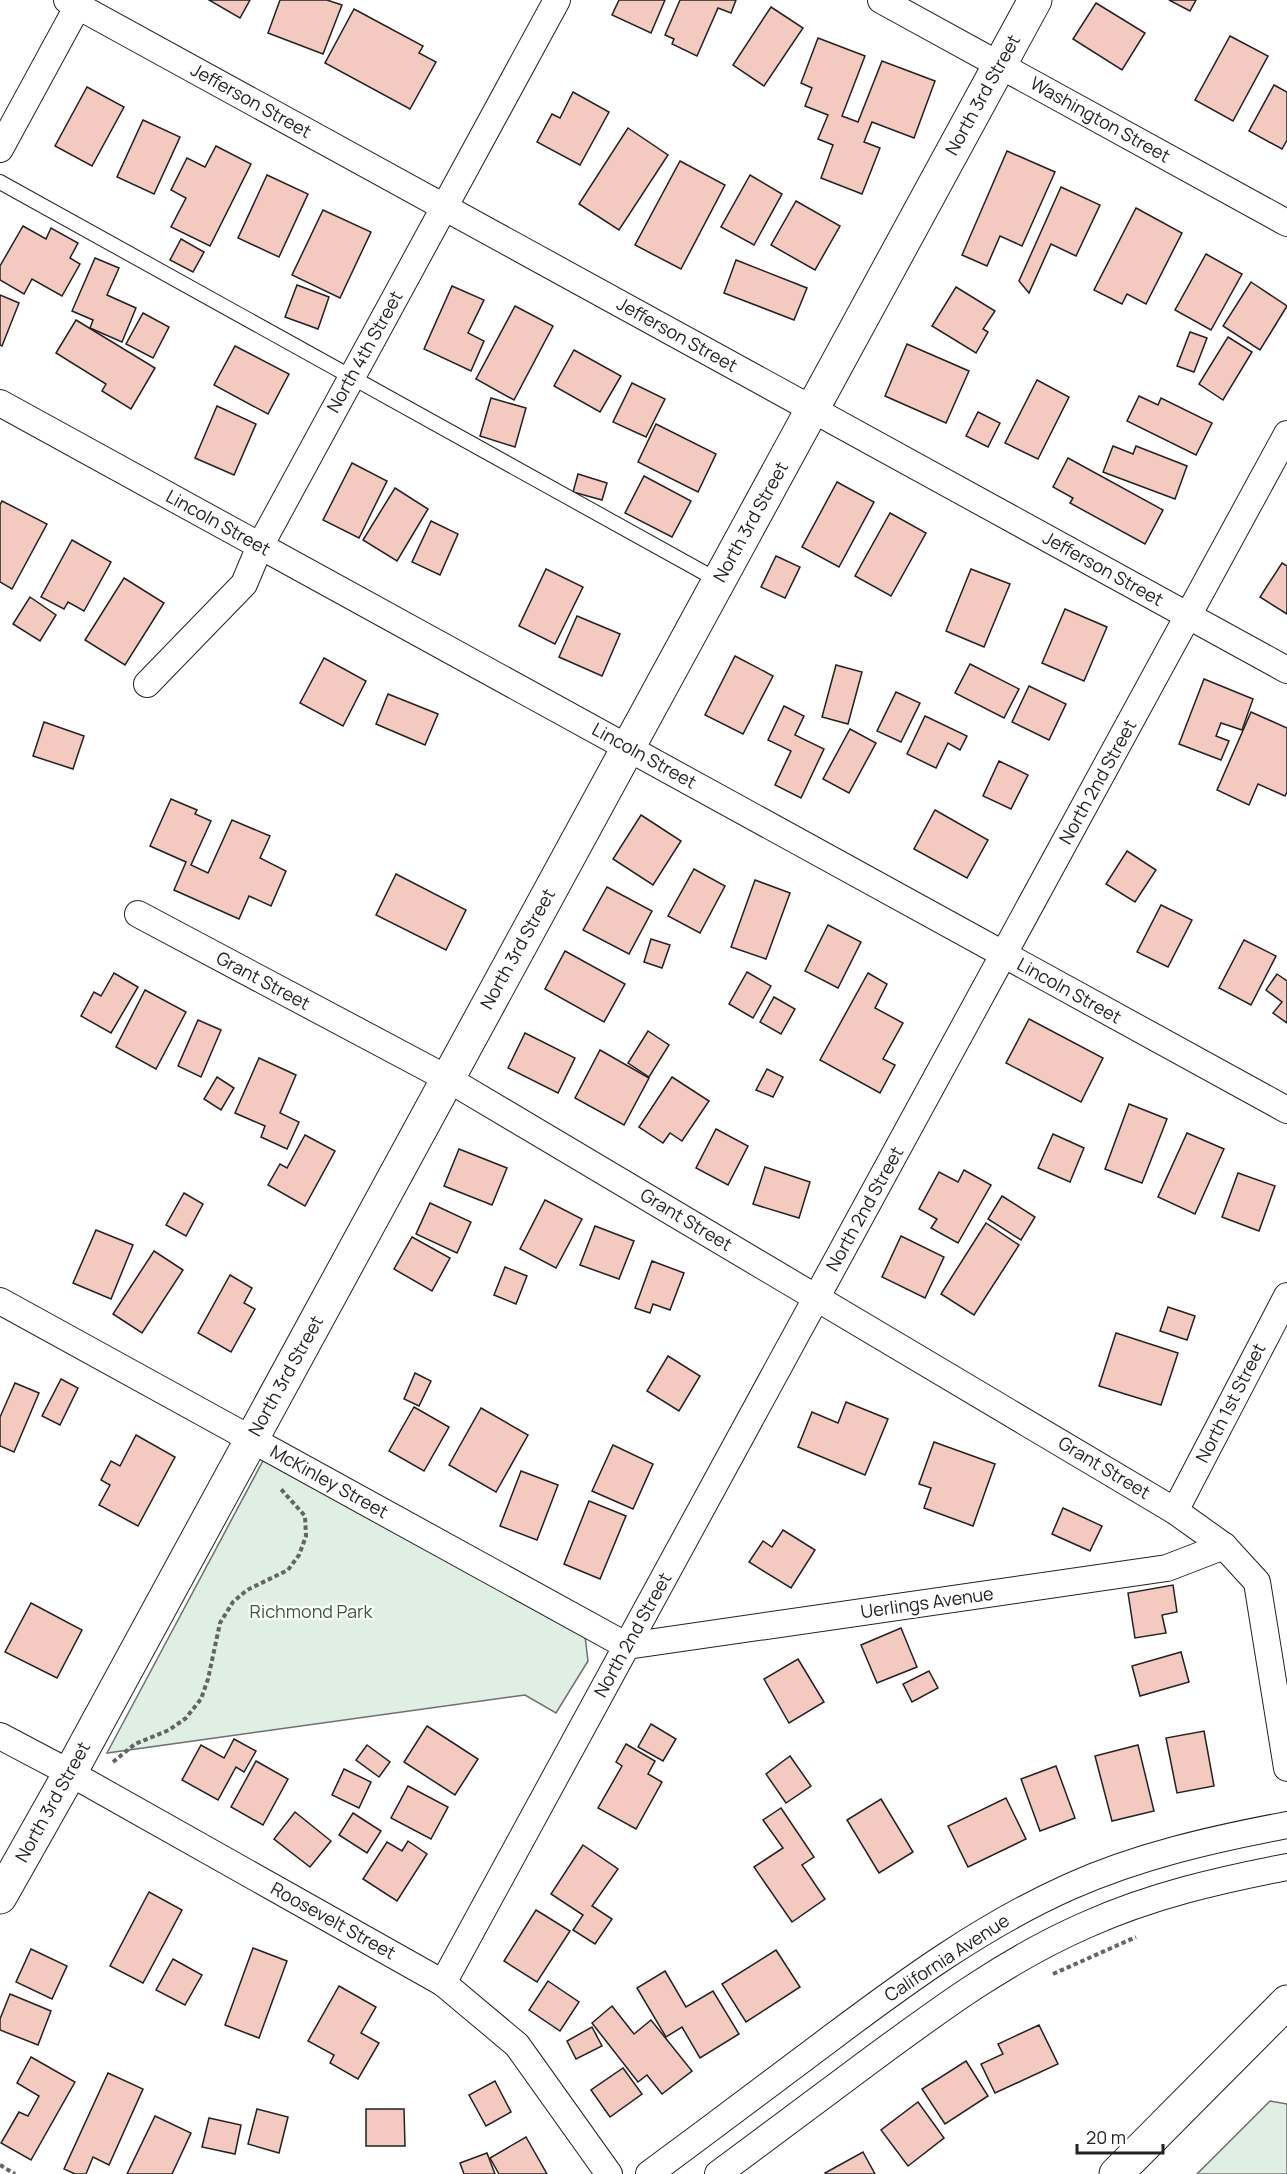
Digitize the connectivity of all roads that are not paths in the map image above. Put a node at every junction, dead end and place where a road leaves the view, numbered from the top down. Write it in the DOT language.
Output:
graph roads {
  1 [pos="556,0"];
  2 [pos="881,0"];
  3 [pos="1035,0"];
  4 [pos="75,2"];
  5 [pos="1000,65"];
  6 [pos="0,149"];
  7 [pos="0,182"];
  8 [pos="444,207"];
  9 [pos="1287,223"];
  10 [pos="351,378"];
  11 [pos="0,403"];
  12 [pos="812,410"];
  13 [pos="1287,434"];
  14 [pos="260,546"];
  15 [pos="719,581"];
  16 [pos="1188,616"];
  17 [pos="1287,670"];
  18 [pos="147,684"];
  19 [pos="628,748"];
  20 [pos="138,914"];
  21 [pos="1004,954"];
  22 [pos="448,1079"];
  23 [pos="1287,1110"];
  24 [pos="1287,1296"];
  25 [pos="817,1298"];
  26 [pos="0,1301"];
  27 [pos="245,1451"];
  28 [pos="1175,1511"];
  29 [pos="1224,1546"];
  30 [pos="627,1646"];
  31 [pos="0,1736"];
  32 [pos="1287,1768"];
  33 [pos="82,1780"];
  34 [pos="1287,1825"];
  35 [pos="1287,1867"];
  36 [pos="0,1897"];
  37 [pos="443,1983"];
  38 [pos="1287,2002"];
  39 [pos="609,2174"];
  40 [pos="649,2174"];
  41 [pos="718,2174"];
  42 [pos="1116,2174"];
  1 -- 8 [label="street, North 4th Street"];
  2 -- 5 [label="street, Washington Street"];
  3 -- 5 [label="main road, North 3rd Street"];
  4 -- 6 [label="street"];
  4 -- 8 [label="street, Jefferson Street"];
  5 -- 9 [label="street, Washington Street"];
  5 -- 12 [label="main road, North 3rd Street"];
  7 -- 10 [label="lane"];
  8 -- 10 [label="street, North 4th Street"];
  8 -- 12 [label="street, Jefferson Street"];
  10 -- 14 [label="street, North 4th Street"];
  10 -- 15 [label="lane"];
  11 -- 14 [label="street, Lincoln Street"];
  12 -- 15 [label="main road, North 3rd Street"];
  12 -- 16 [label="street, Jefferson Street"];
  13 -- 16 [label="street, North 2nd Street"];
  14 -- 18 [label="street, North 4th Street"];
  14 -- 19 [label="street, Lincoln Street"];
  15 -- 19 [label="main road, North 3rd Street"];
  16 -- 17 [label="street, Jefferson Street"];
  16 -- 21 [label="street, North 2nd Street"];
  19 -- 21 [label="street, Lincoln Street"];
  19 -- 22 [label="main road, North 3rd Street"];
  20 -- 22 [label="street, Grant Street"];
  21 -- 23 [label="street, Lincoln Street"];
  21 -- 25 [label="street, North 2nd Street"];
  22 -- 25 [label="street, Grant Street"];
  22 -- 27 [label="main road, North 3rd Street"];
  24 -- 28 [label="street, North 1st Street"];
  25 -- 28 [label="street, Grant Street"];
  25 -- 30 [label="street, North 2nd Street"];
  26 -- 27 [label="street, McKinley Street"];
  27 -- 30 [label="street, McKinley Street"];
  27 -- 33 [label="main road, North 3rd Street"];
  28 -- 29 [label="street, Grant Street"];
  29 -- 30 [label="street, Uerlings Avenue"];
  29 -- 32 [label="street"];
  30 -- 37 [label="street, North 2nd Street"];
  31 -- 33 [label="street, Roosevelt Street"];
  33 -- 36 [label="main road, North 3rd Street"];
  33 -- 37 [label="street, Roosevelt Street"];
  34 -- 40 [label="street, California Avenue"];
  35 -- 41 [label="street"];
  37 -- 39 [label="street, Roosevelt Street"];
  38 -- 42 [label="main road"];
}
